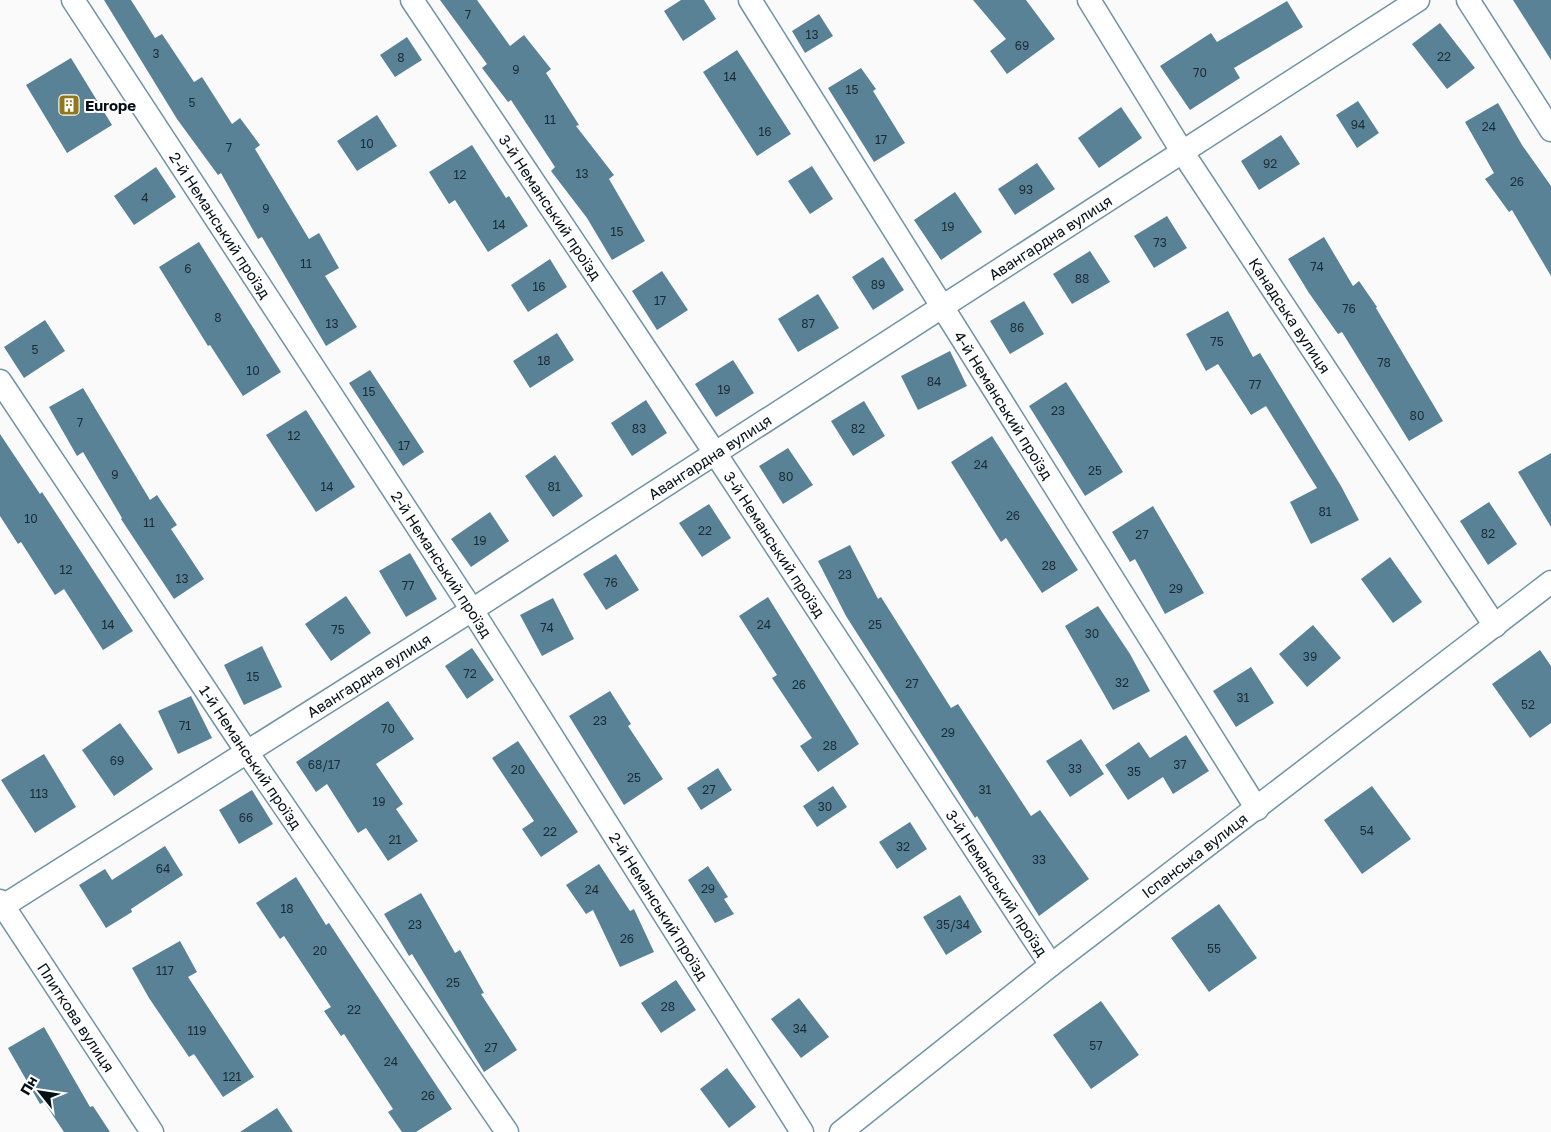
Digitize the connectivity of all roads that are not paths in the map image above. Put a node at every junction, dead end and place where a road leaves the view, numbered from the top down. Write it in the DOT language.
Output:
graph roads {
  1 [pos="72,0"];
  2 [pos="412,0"];
  3 [pos="750,0"];
  4 [pos="1089,0"];
  5 [pos="1418,0"];
  6 [pos="1468,0"];
  7 [pos="1551,130"];
  8 [pos="1183,152"];
  9 [pos="943,308"];
  10 [pos="0,381"];
  11 [pos="715,453"];
  12 [pos="1551,582"];
  13 [pos="472,610"];
  14 [pos="1496,626"];
  15 [pos="247,752"];
  16 [pos="1257,809"];
  17 [pos="1,905"];
  18 [pos="1051,966"];
  19 [pos="152,1132"];
  20 [pos="507,1132"];
  21 [pos="802,1132"];
  22 [pos="842,1132"];
  1 -- 13 [label="street, 2-й Неманський проїзд"];
  2 -- 11 [label="street, 3-й Неманський проїзд"];
  3 -- 9 [label="street, 4-й Неманський проїзд"];
  4 -- 8 [label="street, Канадська вулиця"];
  5 -- 8 [label="street, Авангардна вулиця"];
  6 -- 7 [label="street"];
  8 -- 9 [label="street, Авангардна вулиця"];
  8 -- 14 [label="street, Канадська вулиця"];
  9 -- 11 [label="street, Авангардна вулиця"];
  9 -- 16 [label="street, 4-й Неманський проїзд"];
  10 -- 15 [label="street, 1-й Неманський проїзд"];
  11 -- 13 [label="street, Авангардна вулиця"];
  11 -- 18 [label="street, 3-й Неманський проїзд"];
  12 -- 14 [label="street, Іспанська вулиця"];
  13 -- 15 [label="street, Авангардна вулиця"];
  13 -- 21 [label="street, 2-й Неманський проїзд"];
  14 -- 16 [label="street, Іспанська вулиця"];
  15 -- 17 [label="street, Авангардна вулиця"];
  15 -- 20 [label="street, 1-й Неманський проїзд"];
  16 -- 18 [label="street, Іспанська вулиця"];
  17 -- 19 [label="street, Плиткова вулиця"];
  18 -- 22 [label="street, Іспанська вулиця"];
}
